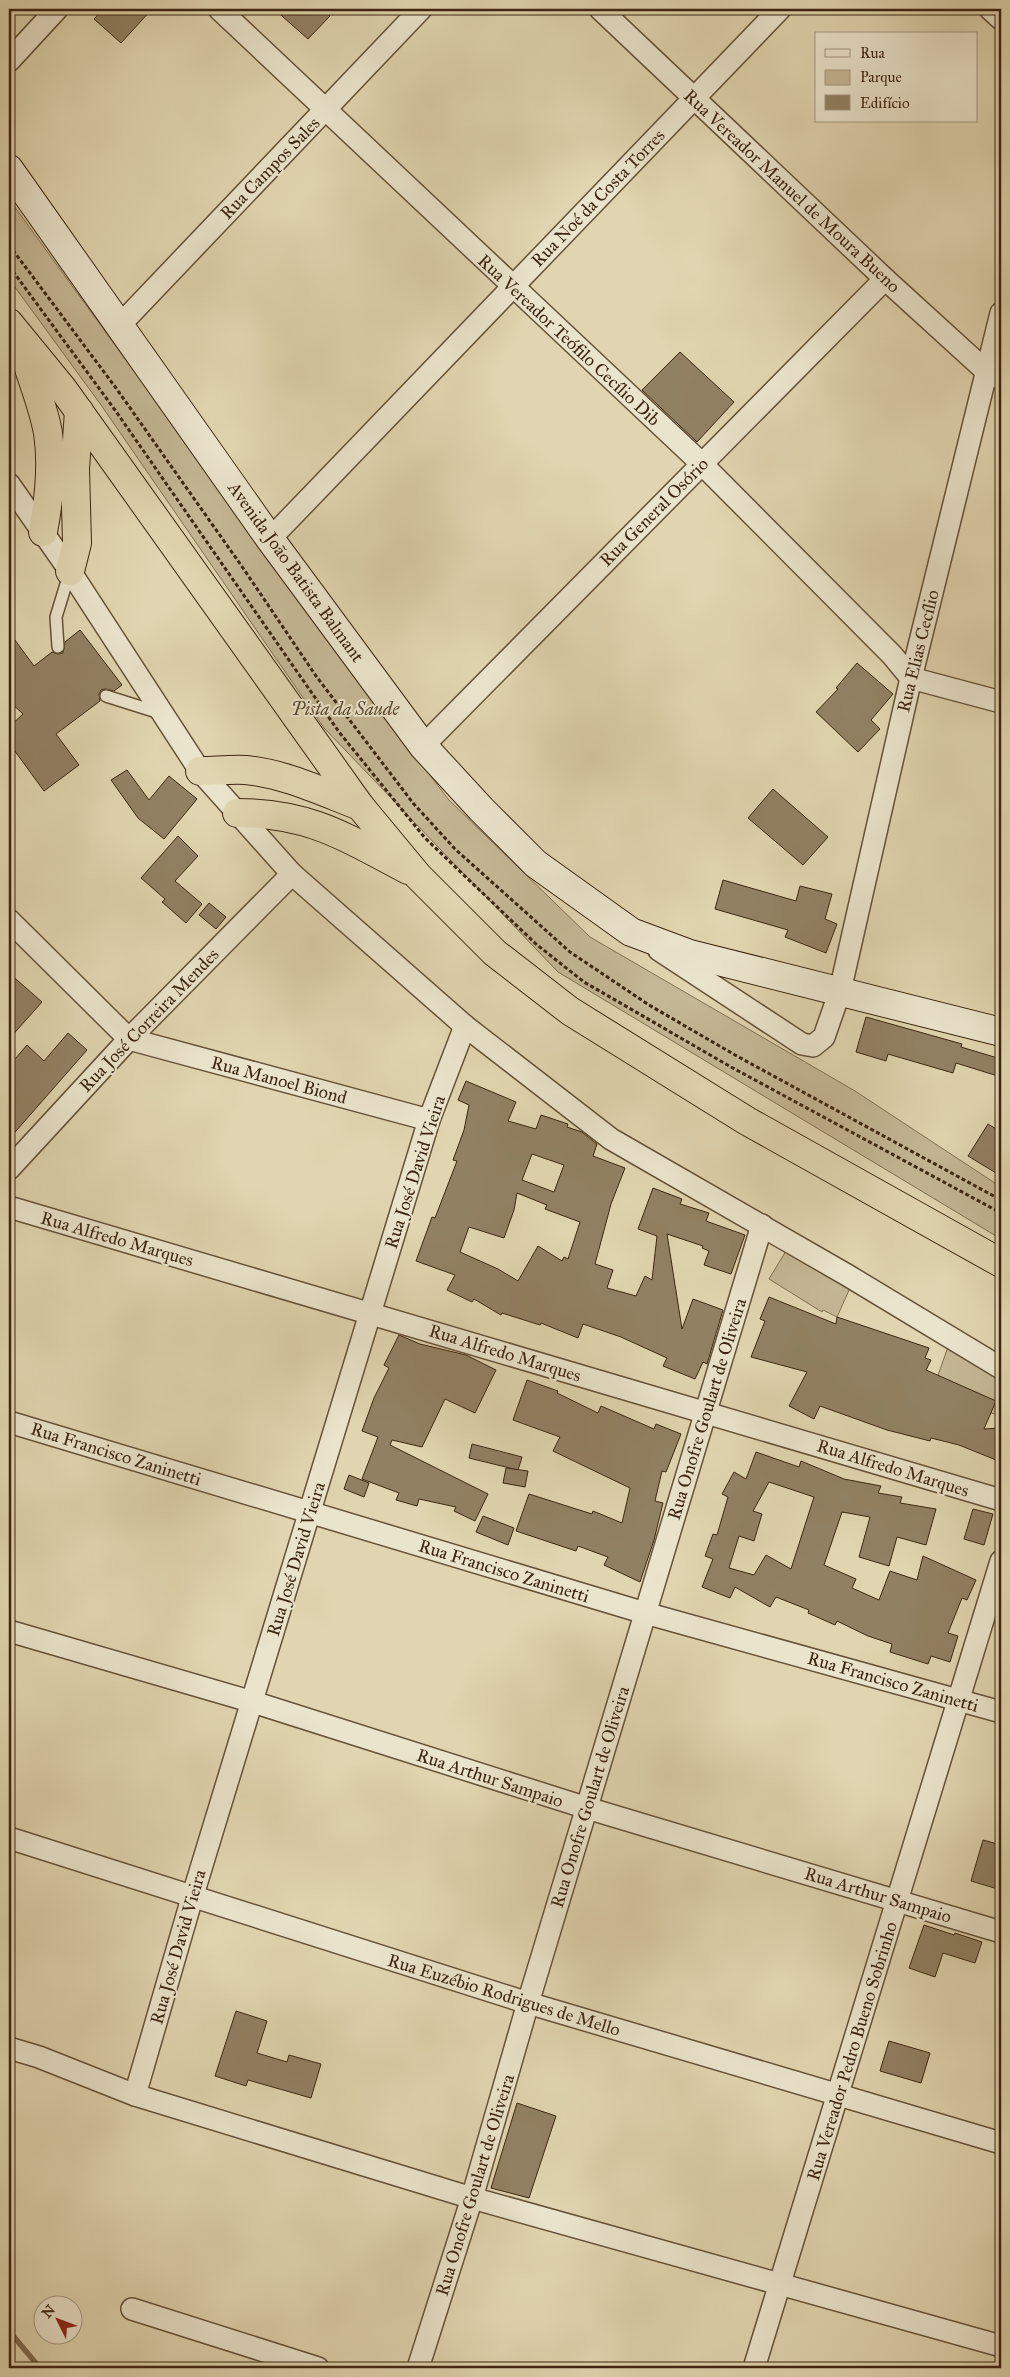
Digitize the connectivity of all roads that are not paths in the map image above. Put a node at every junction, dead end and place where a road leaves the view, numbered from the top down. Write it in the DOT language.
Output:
graph roads {
  1 [pos="57,9"];
  2 [pos="219,9"];
  3 [pos="421,9"];
  4 [pos="600,9"];
  5 [pos="780,9"];
  6 [pos="990,9"];
  7 [pos="1001,19"];
  8 [pos="9,61"];
  9 [pos="693,98"];
  10 [pos="325,110"];
  11 [pos="9,169"];
  12 [pos="885,280"];
  13 [pos="513,287"];
  14 [pos="1001,313"];
  15 [pos="118,326"];
  16 [pos="15,331"];
  17 [pos="994,375"];
  18 [pos="79,411"];
  19 [pos="701,463"];
  20 [pos="9,484"];
  21 [pos="43,532"];
  22 [pos="270,538"];
  23 [pos="70,571"];
  24 [pos="58,648"];
  25 [pos="911,678"];
  26 [pos="106,696"];
  27 [pos="1001,702"];
  28 [pos="162,714"];
  29 [pos="423,746"];
  30 [pos="200,771"];
  31 [pos="360,806"];
  32 [pos="237,812"];
  33 [pos="292,874"];
  34 [pos="418,876"];
  35 [pos="9,920"];
  36 [pos="631,932"];
  37 [pos="840,990"];
  38 [pos="465,1026"];
  39 [pos="1001,1032"];
  40 [pos="129,1039"];
  41 [pos="429,1120"];
  42 [pos="9,1169"];
  43 [pos="9,1207"];
  44 [pos="762,1225"];
  45 [pos="1001,1263"];
  46 [pos="371,1314"];
  47 [pos="1001,1368"];
  48 [pos="706,1413"];
  49 [pos="9,1422"];
  50 [pos="1001,1500"];
  51 [pos="310,1513"];
  52 [pos="1001,1560"];
  53 [pos="645,1613"];
  54 [pos="9,1631"];
  55 [pos="959,1700"];
  56 [pos="252,1702"];
  57 [pos="1001,1712"];
  58 [pos="587,1808"];
  59 [pos="9,1838"];
  60 [pos="192,1898"];
  61 [pos="898,1901"];
  62 [pos="1001,1932"];
  63 [pos="528,2004"];
  64 [pos="9,2048"];
  65 [pos="134,2095"];
  66 [pos="838,2097"];
  67 [pos="1001,2143"];
  68 [pos="472,2198"];
  69 [pos="780,2286"];
  70 [pos="132,2310"];
  71 [pos="1001,2346"];
  72 [pos="318,2368"];
  73 [pos="418,2368"];
  74 [pos="754,2368"];
  1 -- 8 [label="street"];
  2 -- 10 [label="street, Rua Vereador Teófilo Cecílio Dib"];
  3 -- 10 [label="street, Rua Campos Sales"];
  4 -- 9 [label="street, Rua Vereador Manuel de Moura Bueno"];
  5 -- 9 [label="street, Rua Noé da Costa Torres"];
  6 -- 7 [label="street"];
  9 -- 12 [label="street, Rua Vereador Manuel de Moura Bueno"];
  9 -- 13 [label="street, Rua Noé da Costa Torres"];
  10 -- 13 [label="street, Rua Vereador Teófilo Cecílio Dib"];
  10 -- 15 [label="street, Rua Campos Sales"];
  11 -- 15 [label="street, Avenida João Batista Balmant"];
  12 -- 17 [label="street, Rua Vereador Manuel de Moura Bueno"];
  12 -- 19 [label="street, Rua General Osório"];
  13 -- 19 [label="street, Rua Vereador Teófilo Cecílio Dib"];
  13 -- 22 [label="street, Rua Noé da Costa Torres"];
  14 -- 17 [label="street, Rua Elias Cecílio"];
  15 -- 22 [label="street, Avenida João Batista Balmant"];
  16 -- 18 [label="highway"];
  16 -- 21 [label="highway"];
  17 -- 25 [label="street, Rua Elias Cecílio"];
  18 -- 23 [label="highway"];
  18 -- 31 [label="highway"];
  19 -- 25 [label="street, Rua Vereador Teófilo Cecílio Dib"];
  19 -- 29 [label="street, Rua General Osório"];
  20 -- 21 [label="street"];
  21 -- 23 [label="street"];
  22 -- 29 [label="street, Avenida João Batista Balmant"];
  23 -- 24 [label="lane"];
  23 -- 28 [label="street"];
  25 -- 27 [label="street"];
  25 -- 37 [label="street, Rua Elias Cecílio"];
  26 -- 28 [label="lane"];
  28 -- 30 [label="street"];
  29 -- 36 [label="street, Avenida João Batista Balmant"];
  30 -- 31 [label="highway"];
  30 -- 32 [label="street"];
  31 -- 34 [label="highway"];
  32 -- 33 [label="street"];
  32 -- 34 [label="highway"];
  33 -- 38 [label="street"];
  33 -- 40 [label="street, Rua José Correira Mendes"];
  34 -- 45 [label="highway"];
  35 -- 40 [label="street"];
  36 -- 37 [label="street, Avenida João Batista Balmant"];
  36 -- 37 [label="street, Rua Elias Cecílio"];
  37 -- 39 [label="street, Avenida João Batista Balmant"];
  38 -- 41 [label="street, Rua José David Vieira"];
  38 -- 44 [label="street"];
  40 -- 41 [label="street, Rua Manoel Biond"];
  40 -- 42 [label="street, Rua José Correira Mendes"];
  41 -- 46 [label="street, Rua José David Vieira"];
  43 -- 46 [label="street, Rua Alfredo Marques"];
  44 -- 47 [label="street"];
  44 -- 48 [label="street, Rua Onofre Goulart de Oliveira"];
  46 -- 48 [label="street, Rua Alfredo Marques"];
  46 -- 51 [label="street, Rua José David Vieira"];
  48 -- 50 [label="street, Rua Alfredo Marques"];
  48 -- 53 [label="street, Rua Onofre Goulart de Oliveira"];
  49 -- 51 [label="street, Rua Francisco Zaninetti"];
  51 -- 53 [label="street, Rua Francisco Zaninetti"];
  51 -- 56 [label="street, Rua José David Vieira"];
  52 -- 55 [label="street, Rua Vereador Pedro Bueno Sobrinho"];
  53 -- 55 [label="street, Rua Francisco Zaninetti"];
  53 -- 58 [label="street, Rua Onofre Goulart de Oliveira"];
  54 -- 56 [label="street, Rua Arthur Sampaio"];
  55 -- 57 [label="street, Rua Francisco Zaninetti"];
  55 -- 61 [label="street, Rua Vereador Pedro Bueno Sobrinho"];
  56 -- 58 [label="street, Rua Arthur Sampaio"];
  56 -- 60 [label="street, Rua José David Vieira"];
  58 -- 61 [label="street, Rua Arthur Sampaio"];
  58 -- 63 [label="street, Rua Onofre Goulart de Oliveira"];
  59 -- 60 [label="street, Rua Euzébio Rodrigues de Mello"];
  60 -- 63 [label="street, Rua Euzébio Rodrigues de Mello"];
  60 -- 65 [label="street, Rua José David Vieira"];
  61 -- 62 [label="street, Rua Arthur Sampaio"];
  61 -- 66 [label="street, Rua Vereador Pedro Bueno Sobrinho"];
  63 -- 66 [label="street, Rua Euzébio Rodrigues de Mello"];
  63 -- 68 [label="street, Rua Onofre Goulart de Oliveira"];
  64 -- 65 [label="street"];
  65 -- 68 [label="street"];
  66 -- 67 [label="street, Rua Euzébio Rodrigues de Mello"];
  66 -- 69 [label="street, Rua Vereador Pedro Bueno Sobrinho"];
  68 -- 69 [label="street"];
  68 -- 73 [label="street, Rua Onofre Goulart de Oliveira"];
  69 -- 71 [label="street"];
  69 -- 74 [label="street, Rua Vereador Pedro Bueno Sobrinho"];
  70 -- 72 [label="street"];
}
